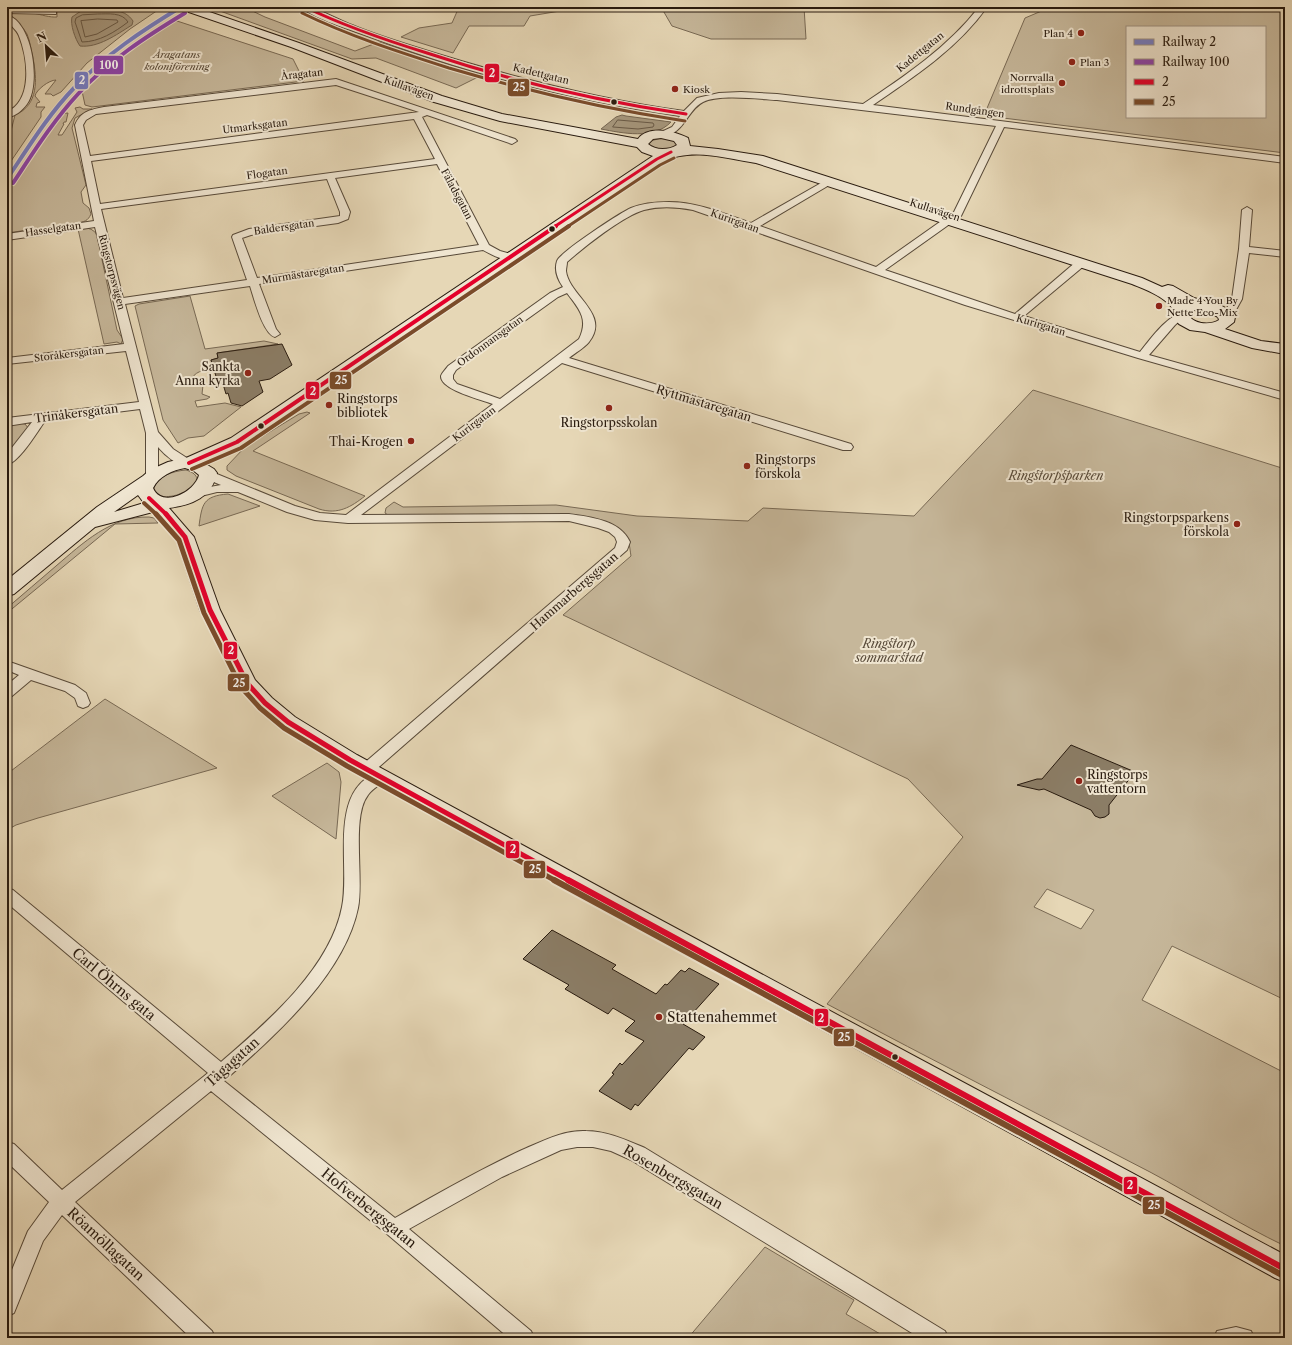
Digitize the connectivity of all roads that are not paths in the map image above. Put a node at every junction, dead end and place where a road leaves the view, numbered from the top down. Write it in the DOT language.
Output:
graph roads {
  1 [pos="52,7"];
  2 [pos="184,7"];
  3 [pos="198,7"];
  4 [pos="305,7"];
  5 [pos="983,7"];
  6 [pos="7,12"];
  7 [pos="7,17"];
  8 [pos="865,107"];
  9 [pos="87,114"];
  10 [pos="422,114"];
  11 [pos="686,114"];
  12 [pos="7,115"];
  13 [pos="1000,125"];
  14 [pos="512,141"];
  15 [pos="650,141"];
  16 [pos="677,142"];
  17 [pos="86,159"];
  18 [pos="1285,160"];
  19 [pos="440,161"];
  20 [pos="330,176"];
  21 [pos="828,182"];
  22 [pos="616,185"];
  23 [pos="96,207"];
  24 [pos="1247,210"];
  25 [pos="952,219"];
  26 [pos="99,223"];
  27 [pos="752,227"];
  28 [pos="7,236"];
  29 [pos="485,247"];
  30 [pos="1244,249"];
  31 [pos="1285,254"];
  32 [pos="511,257"];
  33 [pos="1082,263"];
  34 [pos="877,271"];
  35 [pos="252,282"];
  36 [pos="569,288"];
  37 [pos="1237,299"];
  38 [pos="120,302"];
  39 [pos="1205,305"];
  40 [pos="1178,306"];
  41 [pos="1016,318"];
  42 [pos="1226,319"];
  43 [pos="1202,327"];
  44 [pos="1166,330"];
  45 [pos="275,334"];
  46 [pos="1285,344"];
  47 [pos="131,347"];
  48 [pos="1285,349"];
  49 [pos="1142,356"];
  50 [pos="562,359"];
  51 [pos="7,361"];
  52 [pos="1285,397"];
  53 [pos="502,403"];
  54 [pos="146,405"];
  55 [pos="42,417"];
  56 [pos="7,422"];
  57 [pos="152,433"];
  58 [pos="237,442"];
  59 [pos="847,447"];
  60 [pos="7,461"];
  61 [pos="187,463"];
  62 [pos="208,474"];
  63 [pos="150,478"];
  64 [pos="245,491"];
  65 [pos="196,494"];
  66 [pos="159,505"];
  67 [pos="348,519"];
  68 [pos="86,524"];
  69 [pos="185,537"];
  70 [pos="7,590"];
  71 [pos="7,665"];
  72 [pos="28,674"];
  73 [pos="7,693"];
  74 [pos="83,703"];
  75 [pos="375,772"];
  76 [pos="7,894"];
  77 [pos="216,1077"];
  78 [pos="7,1150"];
  79 [pos="61,1202"];
  80 [pos="394,1228"];
  81 [pos="1285,1269"];
  82 [pos="7,1307"];
  83 [pos="205,1338"];
  84 [pos="524,1338"];
  85 [pos="938,1338"];
  86 [pos="1224,1338"];
  87 [pos="1244,1338"];
  1 -- 6 [label="street"];
  2 -- 15 [label="street, Kullavägen"];
  3 -- 15 [label="street, Kullavägen"];
  4 -- 11 [label="street, Kadettgatan"];
  5 -- 8 [label="street, Kadettgatan"];
  7 -- 12 [label="street"];
  8 -- 11 [label="street, Rundgången"];
  8 -- 13 [label="street, Rundgången"];
  9 -- 10 [label="street, Åragatan"];
  9 -- 17 [label="street, Ringstorpsvägen"];
  10 -- 14 [label="street, Åragatan"];
  10 -- 17 [label="street, Utmarksgatan"];
  10 -- 19 [label="street, Fäladsgatan"];
  11 -- 16 [label="street, Rundgången"];
  13 -- 18 [label="street, Rundgången"];
  13 -- 25 [label="street"];
  15 -- 16 [label="street"];
  15 -- 16 [label="street"];
  15 -- 22 [label="street"];
  16 -- 21 [label="street, Kullavägen"];
  16 -- 22 [label="street"];
  16 -- 25 [label="street, Kullavägen"];
  17 -- 23 [label="street, Ringstorpsvägen"];
  19 -- 20 [label="street, Flogatan"];
  19 -- 29 [label="street, Fäladsgatan"];
  20 -- 23 [label="street, Flogatan"];
  20 -- 35 [label="street, Baldersgatan"];
  21 -- 25 [label="street, Kullavägen"];
  21 -- 27 [label="street"];
  22 -- 32 [label="street"];
  23 -- 26 [label="street, Ringstorpsvägen"];
  24 -- 30 [label="street"];
  25 -- 33 [label="street, Kullavägen"];
  25 -- 34 [label="street"];
  25 -- 40 [label="street, Kullavägen"];
  26 -- 28 [label="street, Hasselgatan"];
  26 -- 38 [label="street, Ringstorpsvägen"];
  27 -- 34 [label="street, Kurirgatan"];
  27 -- 36 [label="street, Kurirgatan"];
  29 -- 32 [label="street"];
  29 -- 35 [label="street, Murmästaregatan"];
  30 -- 31 [label="street"];
  30 -- 37 [label="street"];
  32 -- 58 [label="street"];
  33 -- 40 [label="street, Kullavägen"];
  33 -- 41 [label="street"];
  34 -- 41 [label="street, Kurirgatan"];
  35 -- 38 [label="street, Murmästaregatan"];
  35 -- 45 [label="street, Baldersgatan"];
  36 -- 50 [label="street, Kurirgatan"];
  36 -- 53 [label="street, Ordonnansgatan"];
  37 -- 39 [label="street"];
  37 -- 42 [label="street"];
  38 -- 47 [label="street, Ringstorpsvägen"];
  39 -- 40 [label="street"];
  39 -- 42 [label="street"];
  40 -- 43 [label="street"];
  40 -- 44 [label="street"];
  41 -- 49 [label="street, Kurirgatan"];
  42 -- 43 [label="street"];
  42 -- 46 [label="street"];
  43 -- 44 [label="street"];
  43 -- 48 [label="street"];
  44 -- 49 [label="street"];
  47 -- 51 [label="street, Storåkersgatan"];
  47 -- 54 [label="street, Ringstorpsvägen"];
  49 -- 52 [label="street, Kurirgatan"];
  50 -- 53 [label="street, Kurirgatan"];
  50 -- 59 [label="street, Ryttmästaregatan"];
  53 -- 67 [label="street, Kurirgatan"];
  54 -- 55 [label="street, Trinåkersgatan"];
  54 -- 57 [label="street, Ringstorpsvägen"];
  55 -- 56 [label="street, Trinåkersgatan"];
  55 -- 60 [label="street"];
  57 -- 61 [label="street, Ringstorpsvägen"];
  57 -- 63 [label="street, Ringstorpsvägen"];
  58 -- 61 [label="street"];
  58 -- 62 [label="street"];
  61 -- 62 [label="street"];
  61 -- 63 [label="street"];
  62 -- 64 [label="street, Hammarbergsgatan"];
  62 -- 65 [label="street"];
  63 -- 66 [label="street"];
  63 -- 68 [label="street"];
  64 -- 65 [label="street, Hammarbergsgatan"];
  64 -- 67 [label="street, Hammarbergsgatan"];
  65 -- 66 [label="street"];
  65 -- 69 [label="street"];
  66 -- 68 [label="street"];
  66 -- 69 [label="street"];
  67 -- 75 [label="street, Hammarbergsgatan"];
  68 -- 70 [label="street"];
  69 -- 75 [label="street"];
  71 -- 72 [label="street"];
  72 -- 73 [label="street"];
  72 -- 74 [label="street"];
  75 -- 77 [label="street, Tågagatan"];
  75 -- 81 [label="street"];
  76 -- 77 [label="street, Carl Öhrns gata"];
  77 -- 79 [label="street, Tågagatan"];
  77 -- 80 [label="street, Hofverbergsgatan"];
  78 -- 79 [label="street, Röamöllagatan"];
  79 -- 82 [label="street, Tågagatan"];
  79 -- 83 [label="street, Röamöllagatan"];
  80 -- 84 [label="street, Hofverbergsgatan"];
  80 -- 85 [label="street, Rosenbergsgatan"];
  86 -- 87 [label="street"];
}
